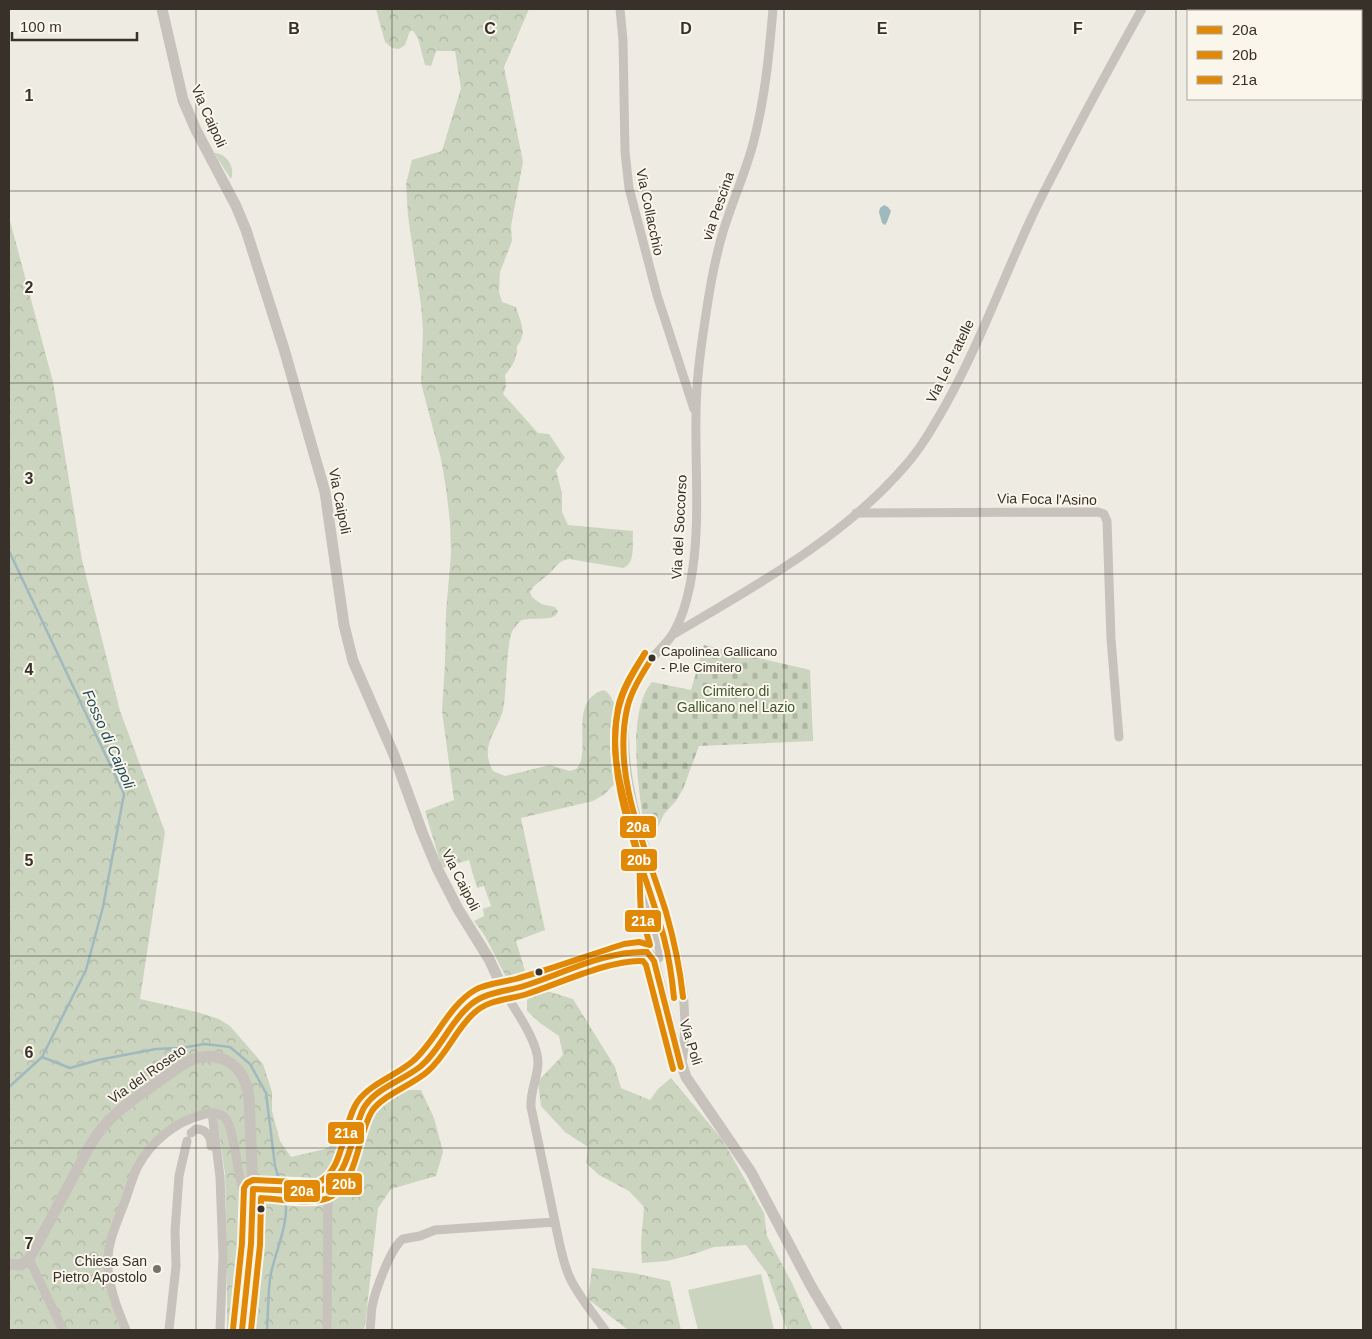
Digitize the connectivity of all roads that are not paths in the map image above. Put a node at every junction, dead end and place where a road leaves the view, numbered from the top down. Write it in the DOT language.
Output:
graph roads {
  1 [pos="162,9"];
  2 [pos="620,9"];
  3 [pos="773,9"];
  4 [pos="1142,9"];
  5 [pos="696,414"];
  6 [pos="856,513"];
  7 [pos="674,634"];
  8 [pos="1118,737"];
  9 [pos="647,855"];
  10 [pos="654,961"];
  11 [pos="504,991"];
  12 [pos="681,1067"];
  13 [pos="212,1113"];
  14 [pos="220,1168"];
  15 [pos="252,1190"];
  16 [pos="323,1191"];
  17 [pos="252,1220"];
  18 [pos="555,1222"];
  19 [pos="29,1259"];
  20 [pos="13,1265"];
  21 [pos="63,1330"];
  22 [pos="126,1330"];
  23 [pos="169,1330"];
  24 [pos="220,1330"];
  25 [pos="242,1330"];
  26 [pos="327,1330"];
  27 [pos="370,1330"];
  28 [pos="604,1330"];
  29 [pos="836,1330"];
  1 -- 11 [label="street, Via Caipoli"];
  2 -- 5 [label="street, Via Collacchio"];
  3 -- 5 [label="street, via Pescina"];
  4 -- 6 [label="street, Via Le Pratelle"];
  5 -- 7 [label="street, Via del Soccorso"];
  6 -- 7 [label="street, Via Le Pratelle"];
  6 -- 8 [label="street, Via Foca l'Asino"];
  7 -- 9 [label="street, Via del Soccorso"];
  9 -- 10 [label="street"];
  9 -- 12 [label="street, Via del Soccorso"];
  10 -- 11 [label="street"];
  10 -- 12 [label="street, Via Poli"];
  11 -- 16 [label="street"];
  11 -- 18 [label="street"];
  12 -- 29 [label="street, Via Poli"];
  13 -- 14 [label="street"];
  13 -- 17 [label="street"];
  13 -- 22 [label="street"];
  14 -- 23 [label="street"];
  14 -- 24 [label="street"];
  15 -- 16 [label="street"];
  15 -- 17 [label="street, Via del Roseto"];
  15 -- 19 [label="street, Via del Roseto"];
  16 -- 26 [label="street"];
  17 -- 25 [label="street, Via del Roseto"];
  18 -- 27 [label="street"];
  18 -- 28 [label="street"];
  19 -- 20 [label="street"];
  19 -- 21 [label="street"];
}
